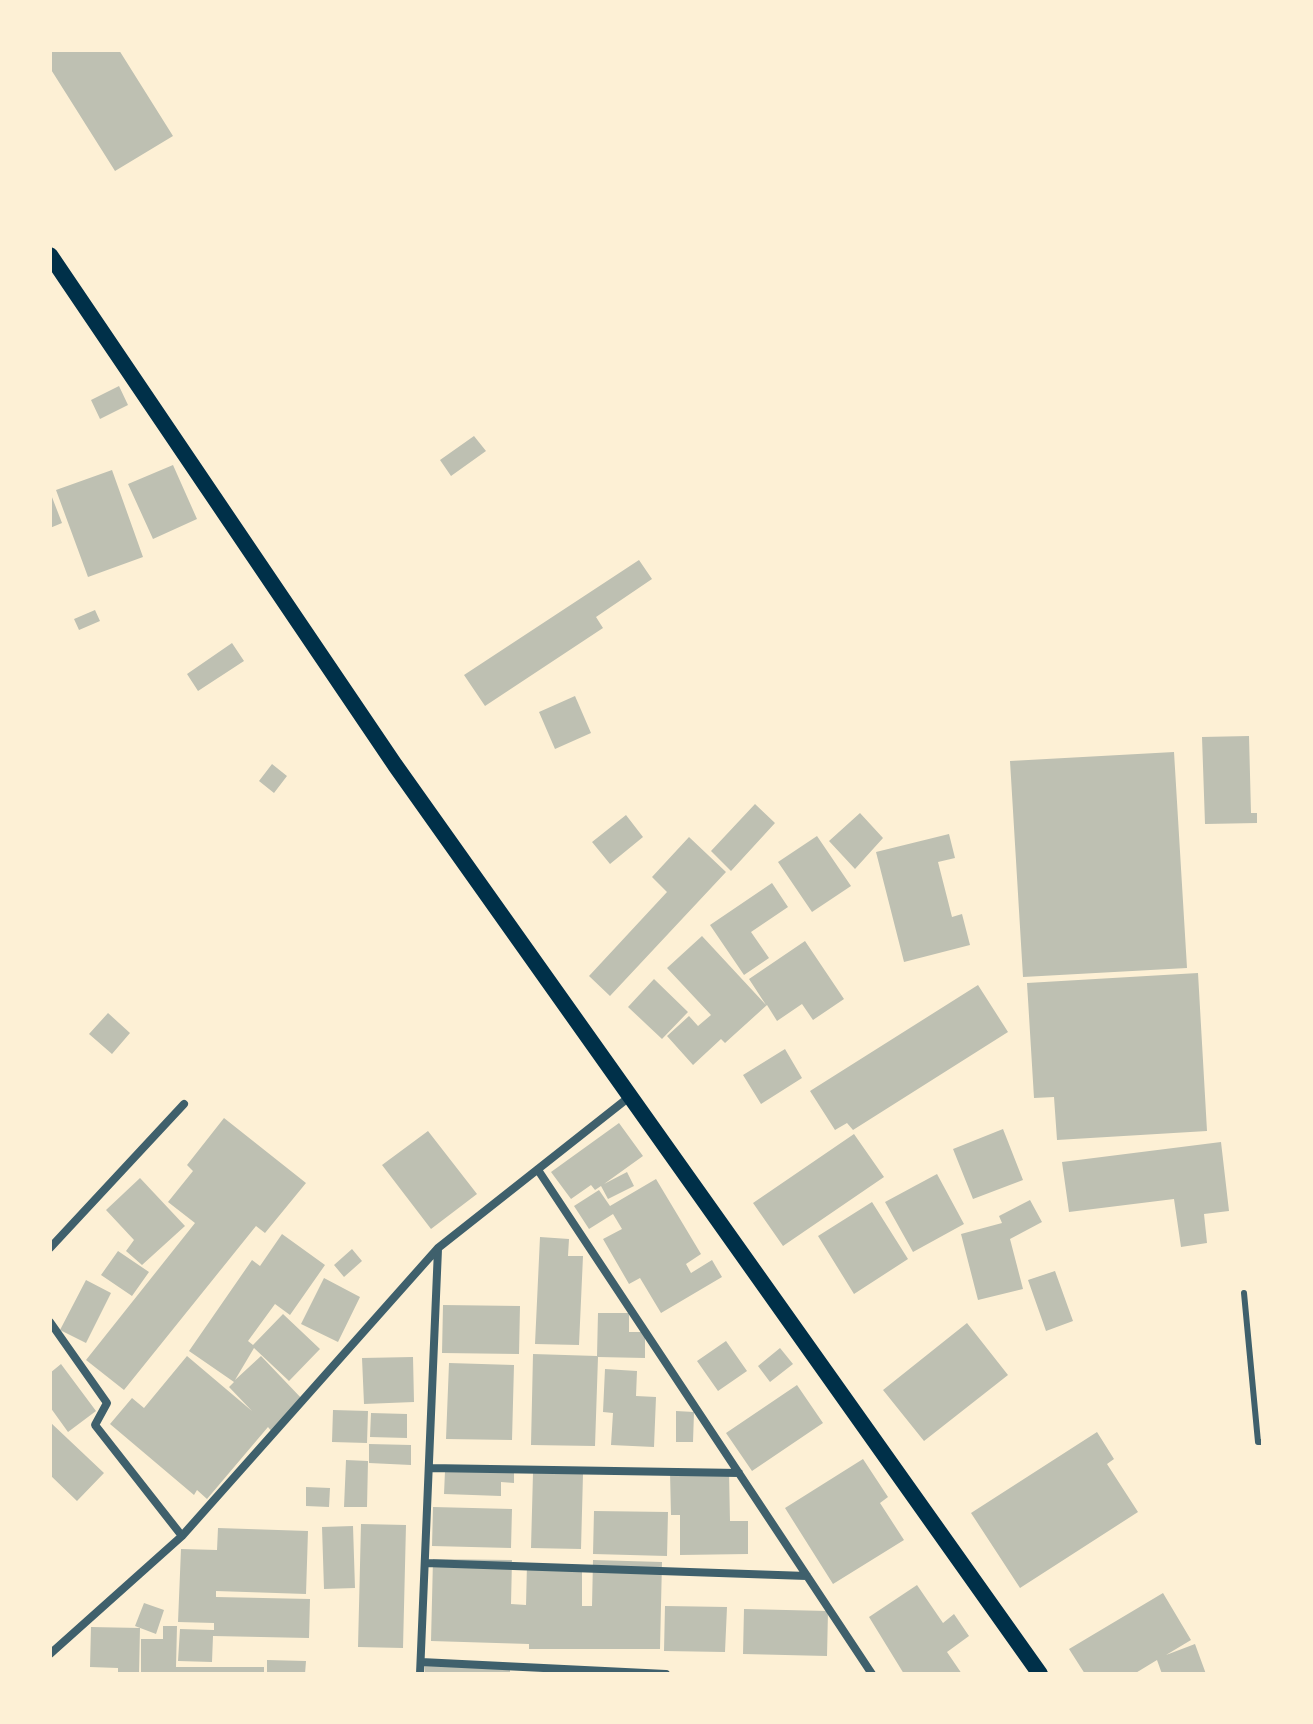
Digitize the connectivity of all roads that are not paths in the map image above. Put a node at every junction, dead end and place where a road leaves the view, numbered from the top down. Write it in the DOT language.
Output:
graph roads {
  1 [pos="50,255"];
  2 [pos="628,1098"];
  3 [pos="184,1104"];
  4 [pos="538,1170"];
  5 [pos="50,1248"];
  6 [pos="438,1248"];
  7 [pos="1244,1293"];
  8 [pos="50,1322"];
  9 [pos="1263,1442"];
  10 [pos="429,1468"];
  11 [pos="739,1473"];
  12 [pos="182,1536"];
  13 [pos="425,1563"];
  14 [pos="807,1576"];
  15 [pos="50,1654"];
  16 [pos="421,1662"];
  17 [pos="420,1674"];
  18 [pos="666,1674"];
  19 [pos="872,1674"];
  20 [pos="1040,1674"];
  1 -- 2 [label="main road"];
  2 -- 4 [label="street"];
  2 -- 20 [label="main road"];
  3 -- 5 [label="street"];
  4 -- 6 [label="street"];
  4 -- 11 [label="street"];
  6 -- 10 [label="street"];
  6 -- 12 [label="street"];
  7 -- 9 [label="lane"];
  8 -- 12 [label="street"];
  10 -- 11 [label="street"];
  10 -- 13 [label="street"];
  11 -- 14 [label="street"];
  12 -- 15 [label="street"];
  13 -- 14 [label="street"];
  13 -- 16 [label="street"];
  14 -- 19 [label="street"];
  16 -- 17 [label="street"];
  16 -- 18 [label="street"];
}
